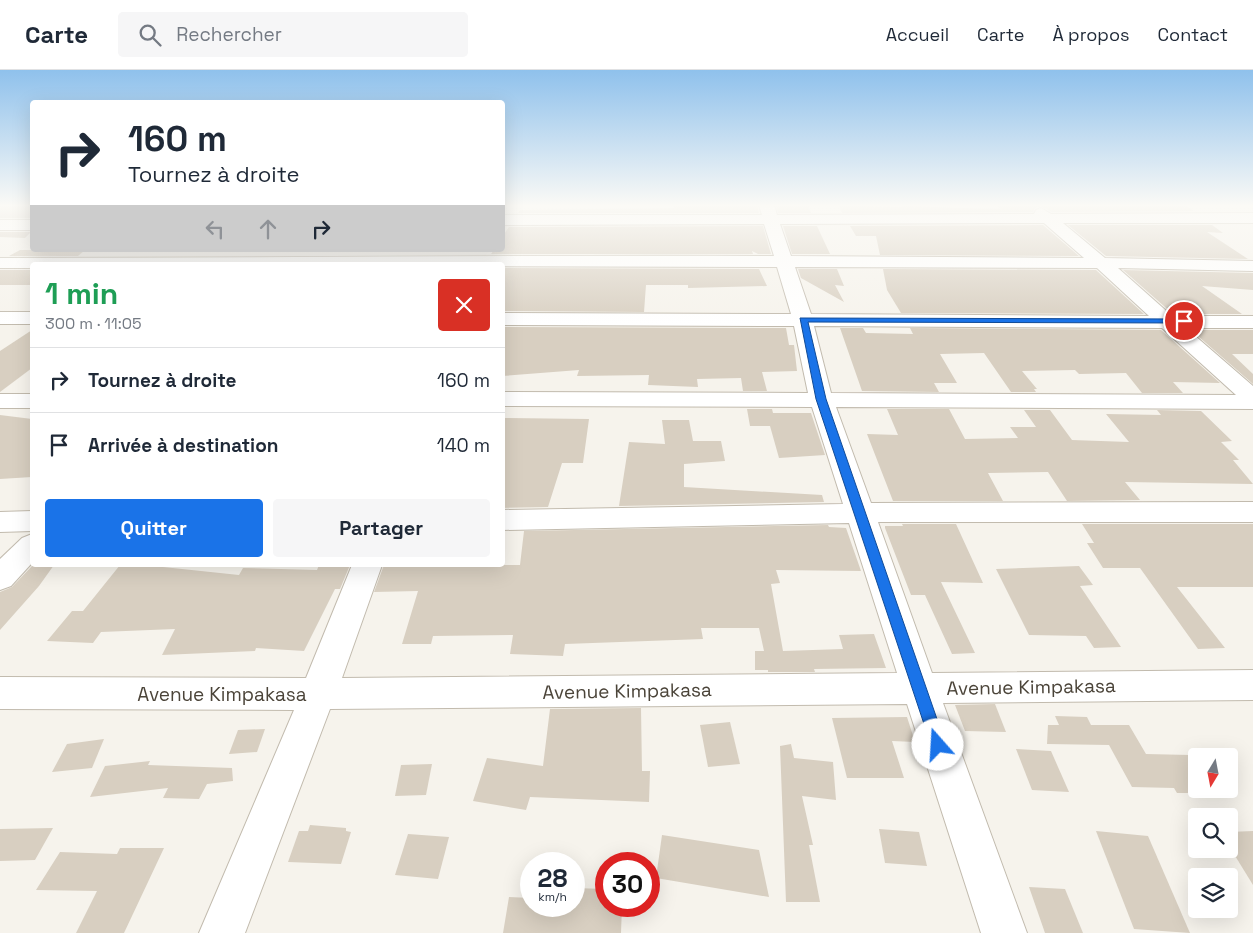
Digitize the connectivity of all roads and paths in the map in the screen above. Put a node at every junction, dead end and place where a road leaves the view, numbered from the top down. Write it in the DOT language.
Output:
graph roads {
  1 [pos="779,245"];
  2 [pos="1079,245"];
  3 [pos="486,258"];
  4 [pos="288,260"];
  5 [pos="144,262"];
  6 [pos="785,262"];
  7 [pos="1101,263"];
  8 [pos="0,264"];
  9 [pos="30,264"];
  10 [pos="1253,266"];
  11 [pos="0,318"];
  12 [pos="30,318"];
  13 [pos="505,319"];
  14 [pos="803,320"];
  15 [pos="1166,321"];
  16 [pos="1253,322"];
  17 [pos="1253,398"];
  18 [pos="505,399"];
  19 [pos="821,399"];
  20 [pos="0,400"];
  21 [pos="30,401"];
  22 [pos="1253,402"];
  23 [pos="1253,512"];
  24 [pos="861,513"];
  25 [pos="505,520"];
  26 [pos="30,521"];
  27 [pos="0,522"];
  28 [pos="30,547"];
  29 [pos="366,567"];
  30 [pos="0,578"];
  31 [pos="1253,685"];
  32 [pos="919,688"];
  33 [pos="0,693"];
  34 [pos="318,694"];
  35 [pos="222,933"];
  36 [pos="1004,933"];
  1 -- 6 [label="street"];
  2 -- 7 [label="street"];
  3 -- 4 [label="street"];
  3 -- 6 [label="street"];
  4 -- 5 [label="street"];
  6 -- 7 [label="street"];
  6 -- 14 [label="street"];
  7 -- 10 [label="street"];
  7 -- 15 [label="street"];
  8 -- 9 [label="street"];
  11 -- 12 [label="street"];
  13 -- 14 [label="street"];
  14 -- 15 [label="street"];
  14 -- 19 [label="street"];
  15 -- 16 [label="street"];
  15 -- 17 [label="street"];
  18 -- 19 [label="street"];
  19 -- 22 [label="street"];
  19 -- 24 [label="street"];
  20 -- 21 [label="street"];
  23 -- 24 [label="street"];
  24 -- 25 [label="street"];
  24 -- 32 [label="street"];
  26 -- 27 [label="street"];
  28 -- 30 [label="street"];
  29 -- 34 [label="street"];
  31 -- 32 [label="street, Avenue Kimpakasa"];
  32 -- 34 [label="street, Avenue Kimpakasa"];
  32 -- 36 [label="street"];
  33 -- 34 [label="street, Avenue Kimpakasa"];
  34 -- 35 [label="street"];
}
